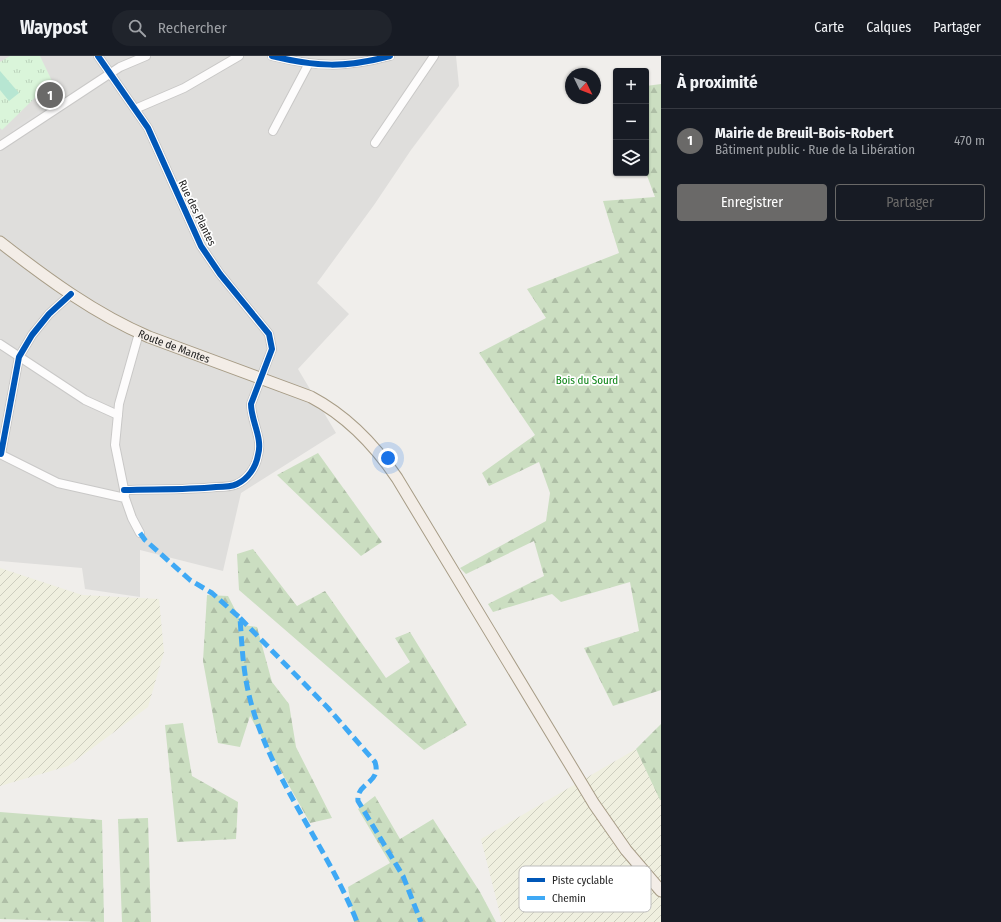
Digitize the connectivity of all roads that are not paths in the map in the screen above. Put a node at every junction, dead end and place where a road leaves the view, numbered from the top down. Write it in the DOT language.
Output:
graph roads {
  1 [pos="98,56"];
  2 [pos="146,56"];
  3 [pos="239,56"];
  4 [pos="272,56"];
  5 [pos="390,56"];
  6 [pos="434,56"];
  7 [pos="308,65"];
  8 [pos="109,74"];
  9 [pos="135,108"];
  10 [pos="273,131"];
  11 [pos="375,143"];
  12 [pos="0,146"];
  13 [pos="0,242"];
  14 [pos="72,294"];
  15 [pos="139,333"];
  16 [pos="0,344"];
  17 [pos="18,357"];
  18 [pos="262,378"];
  19 [pos="118,415"];
  20 [pos="0,454"];
  21 [pos="124,490"];
  22 [pos="125,498"];
  23 [pos="140,533"];
  24 [pos="640,866"];
  25 [pos="651,879"];
  26 [pos="661,891"];
  1 -- 8 [label="street, Rue des Plantes"];
  2 -- 8 [label="street"];
  3 -- 9 [label="street"];
  4 -- 7 [label="street"];
  5 -- 7 [label="street"];
  6 -- 11 [label="street"];
  7 -- 10 [label="street"];
  8 -- 9 [label="street, Rue des Plantes"];
  8 -- 12 [label="street"];
  9 -- 18 [label="street, Rue des Plantes"];
  13 -- 14 [label="main road, Route de Mantes"];
  14 -- 15 [label="main road, Route de Mantes"];
  14 -- 17 [label="street"];
  15 -- 18 [label="main road, Route de Mantes"];
  15 -- 19 [label="street"];
  16 -- 17 [label="street"];
  17 -- 19 [label="street"];
  17 -- 20 [label="street"];
  18 -- 21 [label="street, Rue des Plantes"];
  18 -- 24 [label="main road, Route de Mantes"];
  19 -- 21 [label="street"];
  20 -- 22 [label="street"];
  21 -- 22 [label="street"];
  22 -- 23 [label="street"];
  25 -- 26 [label="main road, Route de Mantes"];
}
